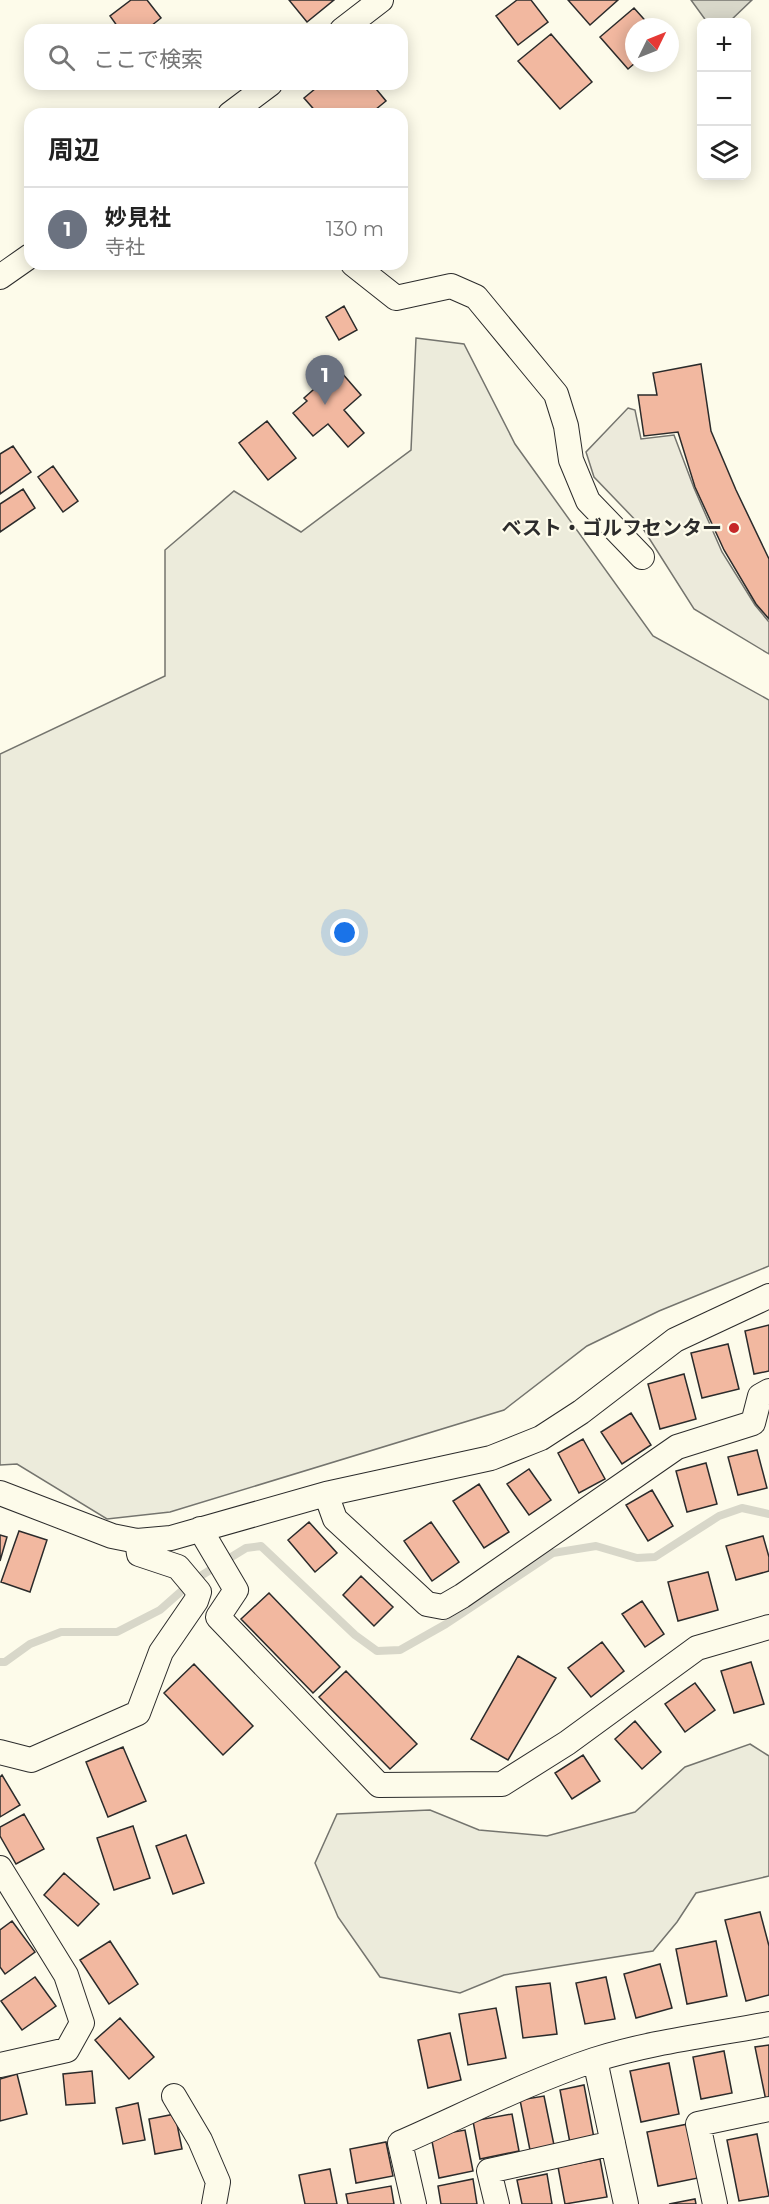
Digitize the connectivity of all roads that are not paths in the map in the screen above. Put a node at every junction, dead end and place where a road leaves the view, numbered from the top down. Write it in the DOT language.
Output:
graph roads {
  1 [pos="381,0"];
  2 [pos="350,24"];
  3 [pos="262,90"];
  4 [pos="240,108"];
  5 [pos="24,260"];
  6 [pos="361,270"];
  7 [pos="0,277"];
  8 [pos="642,556"];
  9 [pos="769,1296"];
  10 [pos="769,1391"];
  11 [pos="0,1493"];
  12 [pos="326,1494"];
  13 [pos="200,1528"];
  14 [pos="137,1541"];
  15 [pos="769,1628"];
  16 [pos="0,1752"];
  17 [pos="0,1869"];
  18 [pos="769,2024"];
  19 [pos="595,2060"];
  20 [pos="0,2065"];
  21 [pos="174,2096"];
  22 [pos="769,2109"];
  23 [pos="613,2143"];
  24 [pos="214,2204"];
  25 [pos="414,2204"];
  26 [pos="496,2204"];
  27 [pos="626,2204"];
  28 [pos="715,2204"];
  1 -- 2 [label="street"];
  3 -- 4 [label="street"];
  5 -- 7 [label="street"];
  6 -- 8 [label="street"];
  9 -- 12 [label="street"];
  10 -- 12 [label="street"];
  11 -- 14 [label="street"];
  12 -- 13 [label="street"];
  13 -- 14 [label="street"];
  13 -- 15 [label="street"];
  14 -- 16 [label="street"];
  17 -- 20 [label="street"];
  18 -- 19 [label="street"];
  19 -- 23 [label="street"];
  19 -- 25 [label="street"];
  21 -- 24 [label="street"];
  22 -- 28 [label="street"];
  23 -- 26 [label="street"];
  23 -- 27 [label="street"];
}
